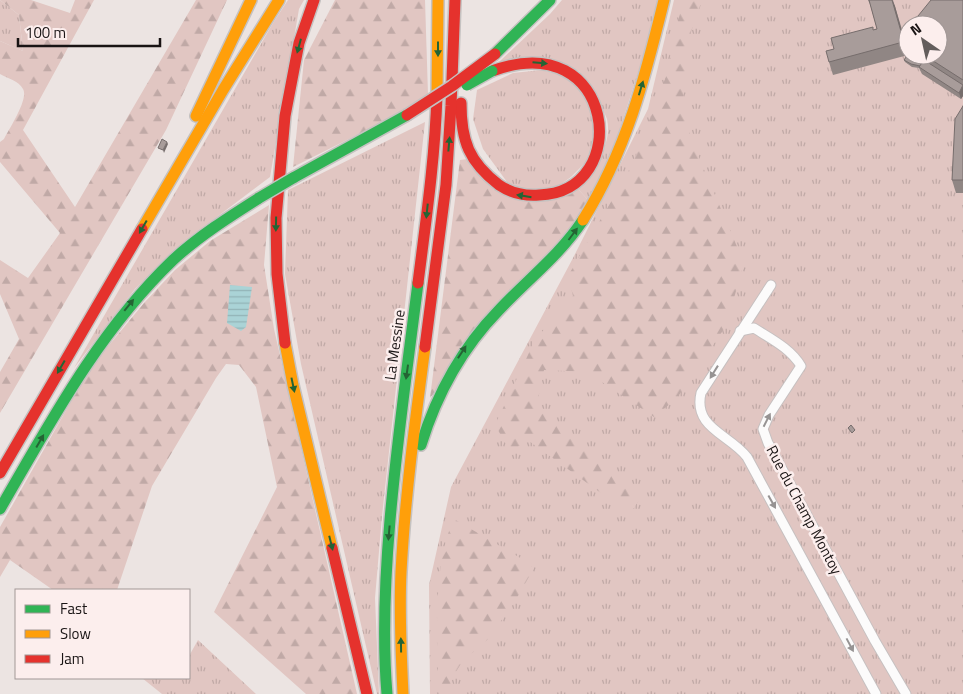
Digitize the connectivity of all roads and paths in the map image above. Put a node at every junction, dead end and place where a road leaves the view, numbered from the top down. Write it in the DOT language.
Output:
graph roads {
  1 [pos="251,0"];
  2 [pos="279,0"];
  3 [pos="314,0"];
  4 [pos="438,0"];
  5 [pos="456,0"];
  6 [pos="550,0"];
  7 [pos="664,0"];
  8 [pos="406,119"];
  9 [pos="168,184"];
  10 [pos="771,285"];
  11 [pos="740,331"];
  12 [pos="0,473"];
  13 [pos="408,477"];
  14 [pos="0,509"];
  15 [pos="367,694"];
  16 [pos="387,694"];
  17 [pos="403,694"];
  18 [pos="876,694"];
  19 [pos="906,694"];
  1 -- 9 [label="highway"];
  2 -- 9 [label="highway"];
  3 -- 15 [label="highway, one-way"];
  4 -- 16 [label="highway, La Messine, one-way"];
  8 -- 5 [label="highway, one-way, bridge"];
  13 -- 5 [label="highway, La Messine, one-way"];
  6 -- 8 [label="highway, bridge"];
  13 -- 7 [label="highway, one-way"];
  14 -- 8 [label="highway, one-way, bridge"];
  9 -- 12 [label="highway, one-way"];
  10 -- 11 [label="street, Rue du Champ Montoy"];
  11 -- 18 [label="street, Rue du Champ Montoy, one-way"];
  19 -- 11 [label="street, Rue du Champ Montoy, one-way"];
  17 -- 13 [label="highway, La Messine, one-way"];
}
